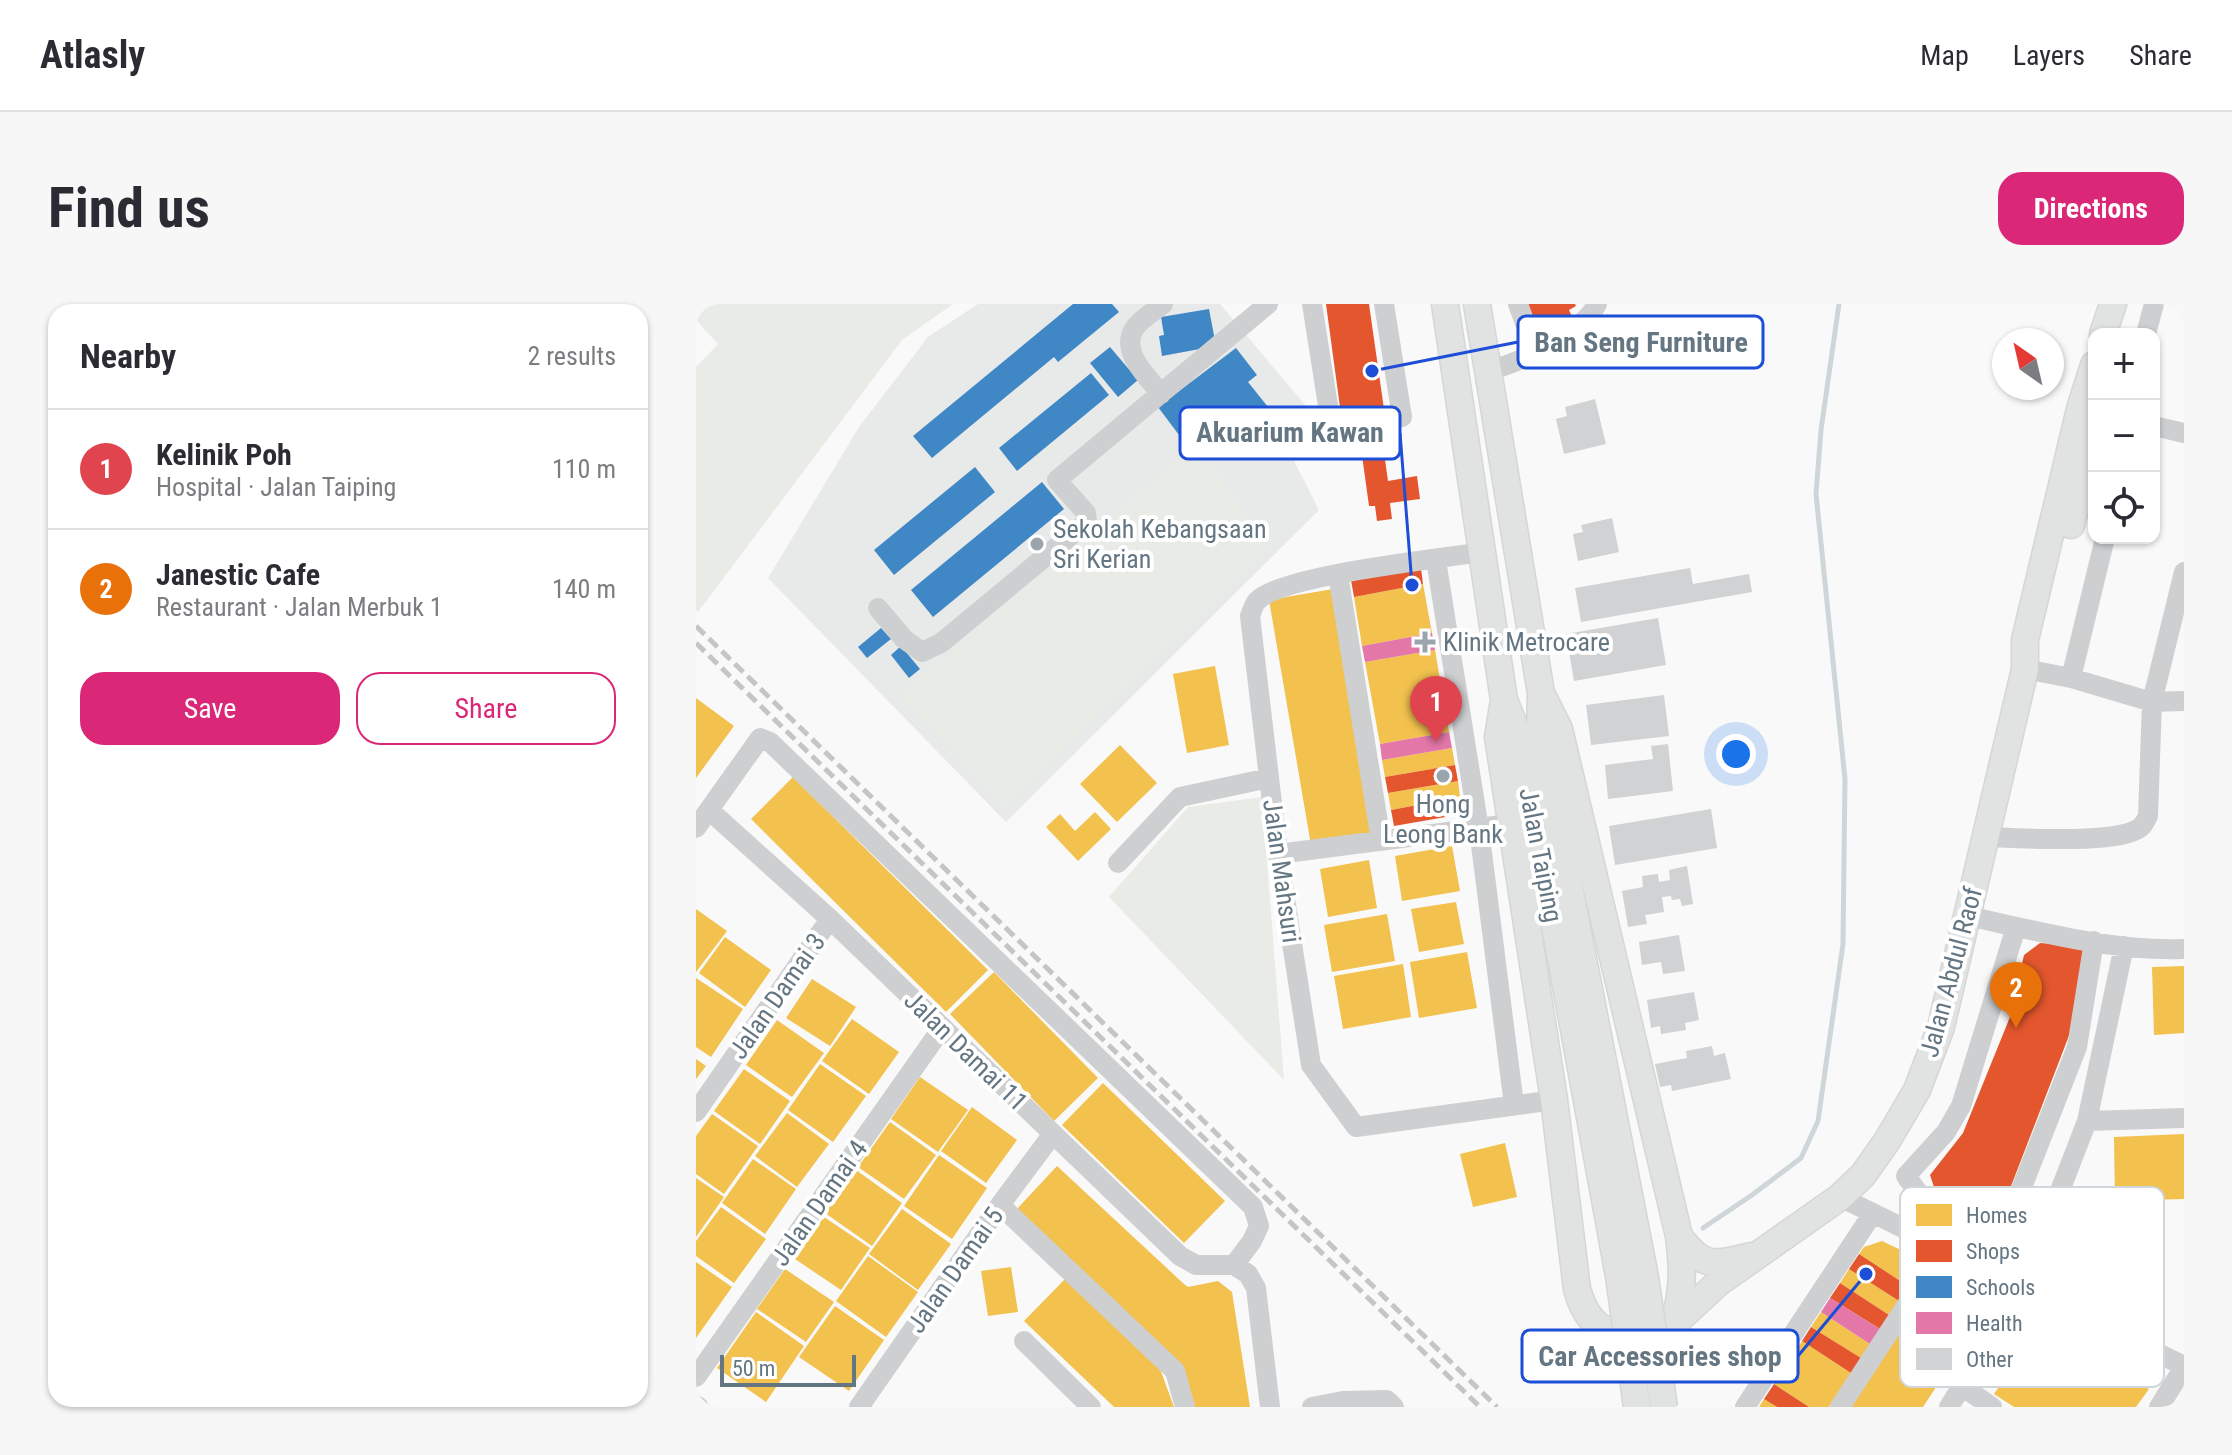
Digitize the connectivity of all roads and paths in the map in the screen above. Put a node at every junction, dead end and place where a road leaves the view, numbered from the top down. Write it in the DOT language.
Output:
graph roads {
  1 [pos="1163,304"];
  2 [pos="1268,304"];
  3 [pos="1312,304"];
  4 [pos="1384,304"];
  5 [pos="1445,304"];
  6 [pos="1477,304"];
  7 [pos="1518,304"];
  8 [pos="1597,304"];
  9 [pos="2113,304"];
  10 [pos="2130,304"];
  11 [pos="2154,304"];
  12 [pos="2105,328"];
  13 [pos="2124,328"];
  14 [pos="2148,328"];
  15 [pos="1536,353"];
  16 [pos="1489,370"];
  17 [pos="1161,394"];
  18 [pos="2087,411"];
  19 [pos="2160,427"];
  20 [pos="2184,433"];
  21 [pos="2088,458"];
  22 [pos="2104,544"];
  23 [pos="1482,552"];
  24 [pos="1436,560"];
  25 [pos="2184,572"];
  26 [pos="1338,574"];
  27 [pos="878,608"];
  28 [pos="2025,669"];
  29 [pos="2071,678"];
  30 [pos="1541,693"];
  31 [pos="1504,700"];
  32 [pos="2184,701"];
  33 [pos="2152,702"];
  34 [pos="1269,778"];
  35 [pos="709,810"];
  36 [pos="1510,824"];
  37 [pos="696,828"];
  38 [pos="1479,829"];
  39 [pos="1984,837"];
  40 [pos="1381,841"];
  41 [pos="1278,854"];
  42 [pos="1118,863"];
  43 [pos="1967,916"];
  44 [pos="830,919"];
  45 [pos="2016,927"];
  46 [pos="1567,935"];
  47 [pos="2094,941"];
  48 [pos="2124,946"];
  49 [pos="2184,949"];
  50 [pos="942,1028"];
  51 [pos="1554,1100"];
  52 [pos="1514,1105"];
  53 [pos="696,1112"];
  54 [pos="2184,1118"];
  55 [pos="2087,1121"];
  56 [pos="1052,1135"];
  57 [pos="1914,1187"];
  58 [pos="2022,1187"];
  59 [pos="2062,1187"];
  60 [pos="1840,1197"];
  61 [pos="1000,1205"];
  62 [pos="1873,1213"];
  63 [pos="1900,1226"];
  64 [pos="1679,1236"];
  65 [pos="1754,1256"];
  66 [pos="1234,1265"];
  67 [pos="1900,1315"];
  68 [pos="1672,1326"];
  69 [pos="1024,1341"];
  70 [pos="2164,1357"];
  71 [pos="2184,1367"];
  72 [pos="696,1377"];
  73 [pos="1963,1387"];
  74 [pos="2170,1402"];
  75 [pos="859,1407"];
  76 [pos="1091,1407"];
  77 [pos="1185,1407"];
  78 [pos="1270,1407"];
  79 [pos="1312,1407"];
  80 [pos="1394,1407"];
  81 [pos="1637,1407"];
  82 [pos="1664,1407"];
  83 [pos="1745,1407"];
  84 [pos="1840,1407"];
  85 [pos="1949,1407"];
  86 [pos="1992,1407"];
  1 -- 17 [label="street"];
  2 -- 17 [label="street"];
  3 -- 4 [label="street"];
  5 -- 23 [label="main road, Jalan Taiping"];
  6 -- 16 [label="main road, Jalan Taiping"];
  7 -- 15 [label="street"];
  8 -- 15 [label="street"];
  9 -- 12 [label="main road"];
  10 -- 13 [label="main road"];
  11 -- 14 [label="street"];
  15 -- 16 [label="street"];
  16 -- 30 [label="main road, Jalan Taiping"];
  17 -- 27 [label="street"];
  18 -- 28 [label="main road, Jalan Abdul Raof"];
  19 -- 20 [label="street"];
  21 -- 28 [label="main road, Jalan Abdul Raof"];
  22 -- 29 [label="street"];
  23 -- 24 [label="street"];
  23 -- 31 [label="main road, Jalan Taiping"];
  24 -- 26 [label="street"];
  24 -- 38 [label="street"];
  25 -- 33 [label="street"];
  26 -- 34 [label="street, Jalan Mahsuri"];
  26 -- 40 [label="street"];
  28 -- 29 [label="street"];
  28 -- 39 [label="main road, Jalan Abdul Raof"];
  29 -- 33 [label="street"];
  30 -- 46 [label="main road, Jalan Taiping"];
  30 -- 64 [label="main road"];
  31 -- 36 [label="main road"];
  31 -- 46 [label="main road, Jalan Taiping"];
  32 -- 33 [label="street"];
  33 -- 39 [label="street"];
  34 -- 41 [label="street, Jalan Mahsuri"];
  34 -- 42 [label="street"];
  35 -- 37 [label="street"];
  35 -- 44 [label="street, Jalan Damai 11"];
  35 -- 66 [label="street"];
  36 -- 38 [label="street"];
  36 -- 51 [label="main road"];
  38 -- 40 [label="street"];
  38 -- 52 [label="street"];
  39 -- 43 [label="main road, Jalan Abdul Raof"];
  40 -- 41 [label="street"];
  41 -- 52 [label="street, Jalan Mahsuri"];
  43 -- 45 [label="street"];
  43 -- 60 [label="main road, Jalan Abdul Raof"];
  44 -- 50 [label="street, Jalan Damai 11"];
  44 -- 53 [label="street, Jalan Damai 3"];
  45 -- 47 [label="street"];
  45 -- 57 [label="street"];
  46 -- 81 [label="main road, Jalan Taiping, bridge"];
  46 -- 82 [label="main road, Jalan Taiping, bridge"];
  47 -- 48 [label="street"];
  47 -- 58 [label="street"];
  48 -- 49 [label="street"];
  48 -- 55 [label="street"];
  50 -- 56 [label="street, Jalan Damai 11"];
  50 -- 72 [label="street, Jalan Damai 4"];
  51 -- 52 [label="street"];
  51 -- 68 [label="main road"];
  54 -- 55 [label="street"];
  55 -- 59 [label="street"];
  56 -- 61 [label="street, Jalan Damai 5"];
  56 -- 66 [label="street, Jalan Damai 11"];
  60 -- 62 [label="street"];
  60 -- 65 [label="main road, Jalan Abdul Raof"];
  61 -- 75 [label="street, Jalan Damai 5"];
  61 -- 77 [label="street"];
  62 -- 63 [label="street"];
  62 -- 83 [label="street"];
  64 -- 65 [label="main road"];
  64 -- 68 [label="main road"];
  65 -- 68 [label="main road, Jalan Abdul Raof"];
  66 -- 78 [label="street"];
  67 -- 84 [label="street"];
  69 -- 76 [label="street"];
  70 -- 71 [label="street"];
  71 -- 74 [label="street"];
  73 -- 85 [label="street"];
  73 -- 86 [label="street"];
  79 -- 80 [label="street"];
}
